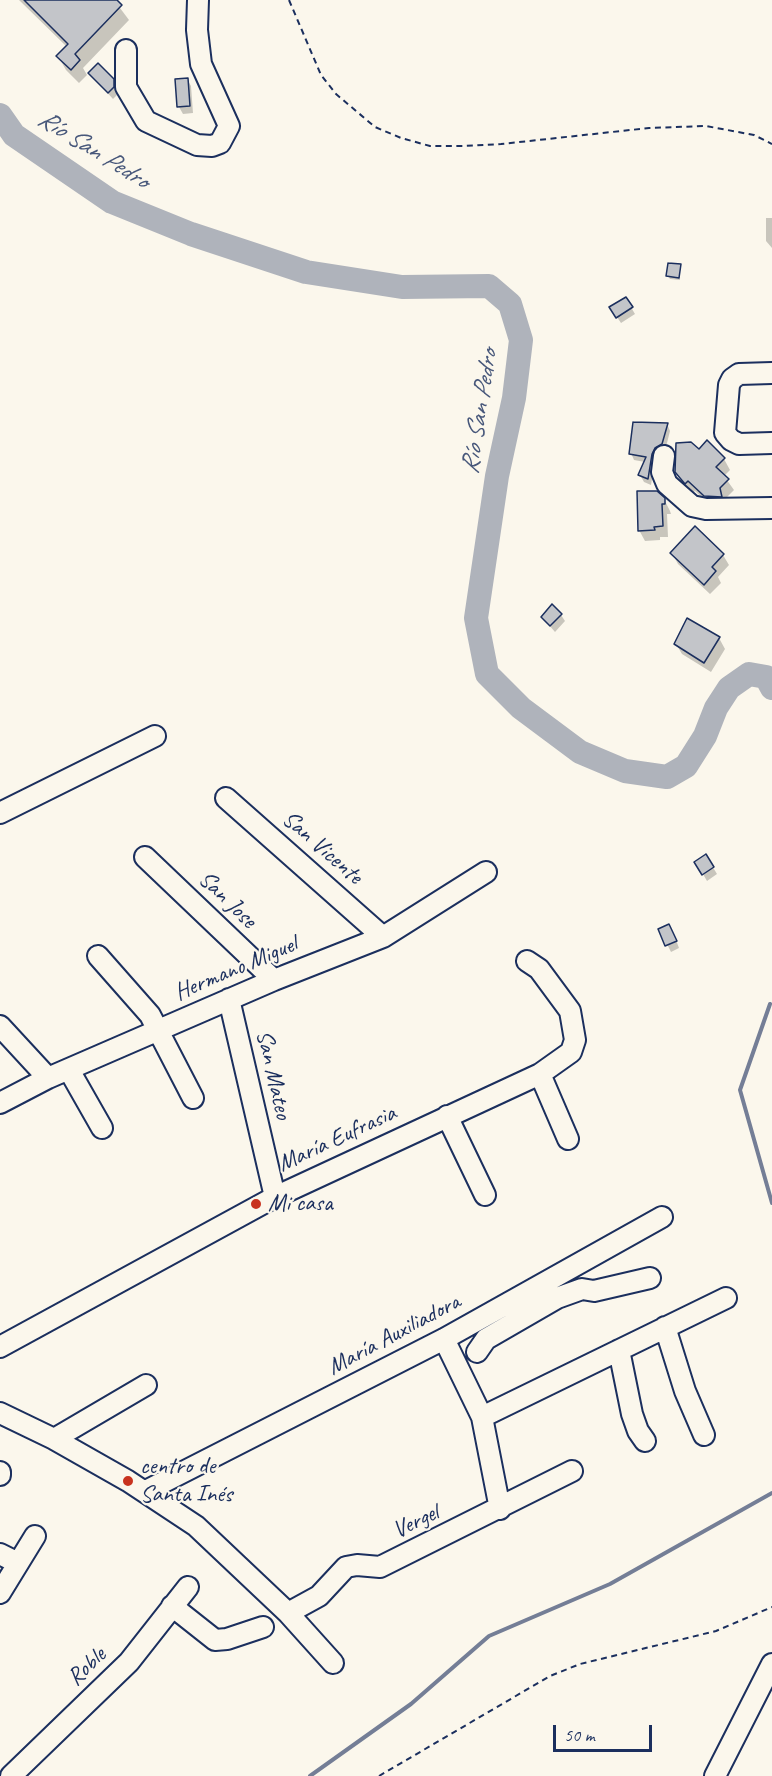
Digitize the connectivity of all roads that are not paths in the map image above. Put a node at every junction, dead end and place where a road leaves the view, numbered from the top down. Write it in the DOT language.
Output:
graph roads {
  1 [pos="198,0"];
  2 [pos="126,50"];
  3 [pos="772,373"];
  4 [pos="772,443"];
  5 [pos="664,456"];
  6 [pos="772,508"];
  7 [pos="155,736"];
  8 [pos="226,798"];
  9 [pos="0,813"];
  10 [pos="145,857"];
  11 [pos="486,872"];
  12 [pos="383,937"];
  13 [pos="98,956"];
  14 [pos="528,961"];
  15 [pos="274,980"];
  16 [pos="229,999"];
  17 [pos="0,1026"];
  18 [pos="156,1031"];
  19 [pos="69,1070"];
  20 [pos="540,1074"];
  21 [pos="48,1078"];
  22 [pos="193,1098"];
  23 [pos="0,1103"];
  24 [pos="447,1116"];
  25 [pos="102,1128"];
  26 [pos="568,1139"];
  27 [pos="485,1195"];
  28 [pos="275,1197"];
  29 [pos="662,1217"];
  30 [pos="571,1267"];
  31 [pos="650,1278"];
  32 [pos="582,1289"];
  33 [pos="726,1298"];
  34 [pos="665,1327"];
  35 [pos="444,1338"];
  36 [pos="0,1347"];
  37 [pos="619,1350"];
  38 [pos="477,1352"];
  39 [pos="146,1385"];
  40 [pos="0,1413"];
  41 [pos="482,1417"];
  42 [pos="704,1435"];
  43 [pos="54,1439"];
  44 [pos="645,1441"];
  45 [pos="572,1471"];
  46 [pos="146,1491"];
  47 [pos="500,1509"];
  48 [pos="35,1536"];
  49 [pos="0,1554"];
  50 [pos="18,1563"];
  51 [pos="188,1587"];
  52 [pos="0,1593"];
  53 [pos="172,1606"];
  54 [pos="288,1613"];
  55 [pos="263,1627"];
  56 [pos="333,1663"];
  57 [pos="772,1664"];
  58 [pos="11,1776"];
  59 [pos="715,1776"];
  1 -- 2 [label="street"];
  3 -- 4 [label="street"];
  5 -- 6 [label="street"];
  7 -- 9 [label="street"];
  8 -- 12 [label="street, San Vicente"];
  10 -- 15 [label="street, San Jose"];
  11 -- 12 [label="street, Hermano Miguel"];
  12 -- 15 [label="street, Hermano Miguel"];
  13 -- 18 [label="street"];
  14 -- 20 [label="street, María Eufrasia"];
  15 -- 16 [label="street, Hermano Miguel"];
  16 -- 18 [label="street, Hermano Miguel"];
  16 -- 28 [label="street, San Mateo"];
  17 -- 21 [label="street"];
  18 -- 19 [label="street, Hermano Miguel"];
  18 -- 22 [label="street"];
  19 -- 21 [label="street, Hermano Miguel"];
  19 -- 25 [label="street"];
  20 -- 24 [label="street, María Eufrasia"];
  20 -- 26 [label="street"];
  21 -- 23 [label="street, Hermano Miguel"];
  24 -- 27 [label="street"];
  24 -- 28 [label="street, María Eufrasia"];
  28 -- 36 [label="street, María Eufrasia"];
  29 -- 30 [label="street, María Auxiliadora"];
  30 -- 32 [label="street"];
  30 -- 35 [label="street, María Auxiliadora"];
  31 -- 32 [label="street"];
  32 -- 38 [label="street"];
  33 -- 34 [label="street"];
  34 -- 37 [label="street"];
  34 -- 42 [label="street"];
  35 -- 41 [label="street"];
  35 -- 46 [label="street, María Auxiliadora"];
  37 -- 41 [label="street"];
  37 -- 44 [label="street"];
  39 -- 43 [label="street"];
  40 -- 43 [label="street"];
  41 -- 47 [label="street"];
  43 -- 46 [label="street"];
  45 -- 47 [label="street, Vergel"];
  46 -- 54 [label="street"];
  47 -- 54 [label="street, Vergel"];
  48 -- 50 [label="street"];
  49 -- 50 [label="street"];
  50 -- 52 [label="street"];
  51 -- 53 [label="street, Roble"];
  53 -- 55 [label="street"];
  53 -- 58 [label="street, Roble"];
  54 -- 56 [label="street"];
  57 -- 59 [label="street"];
}
